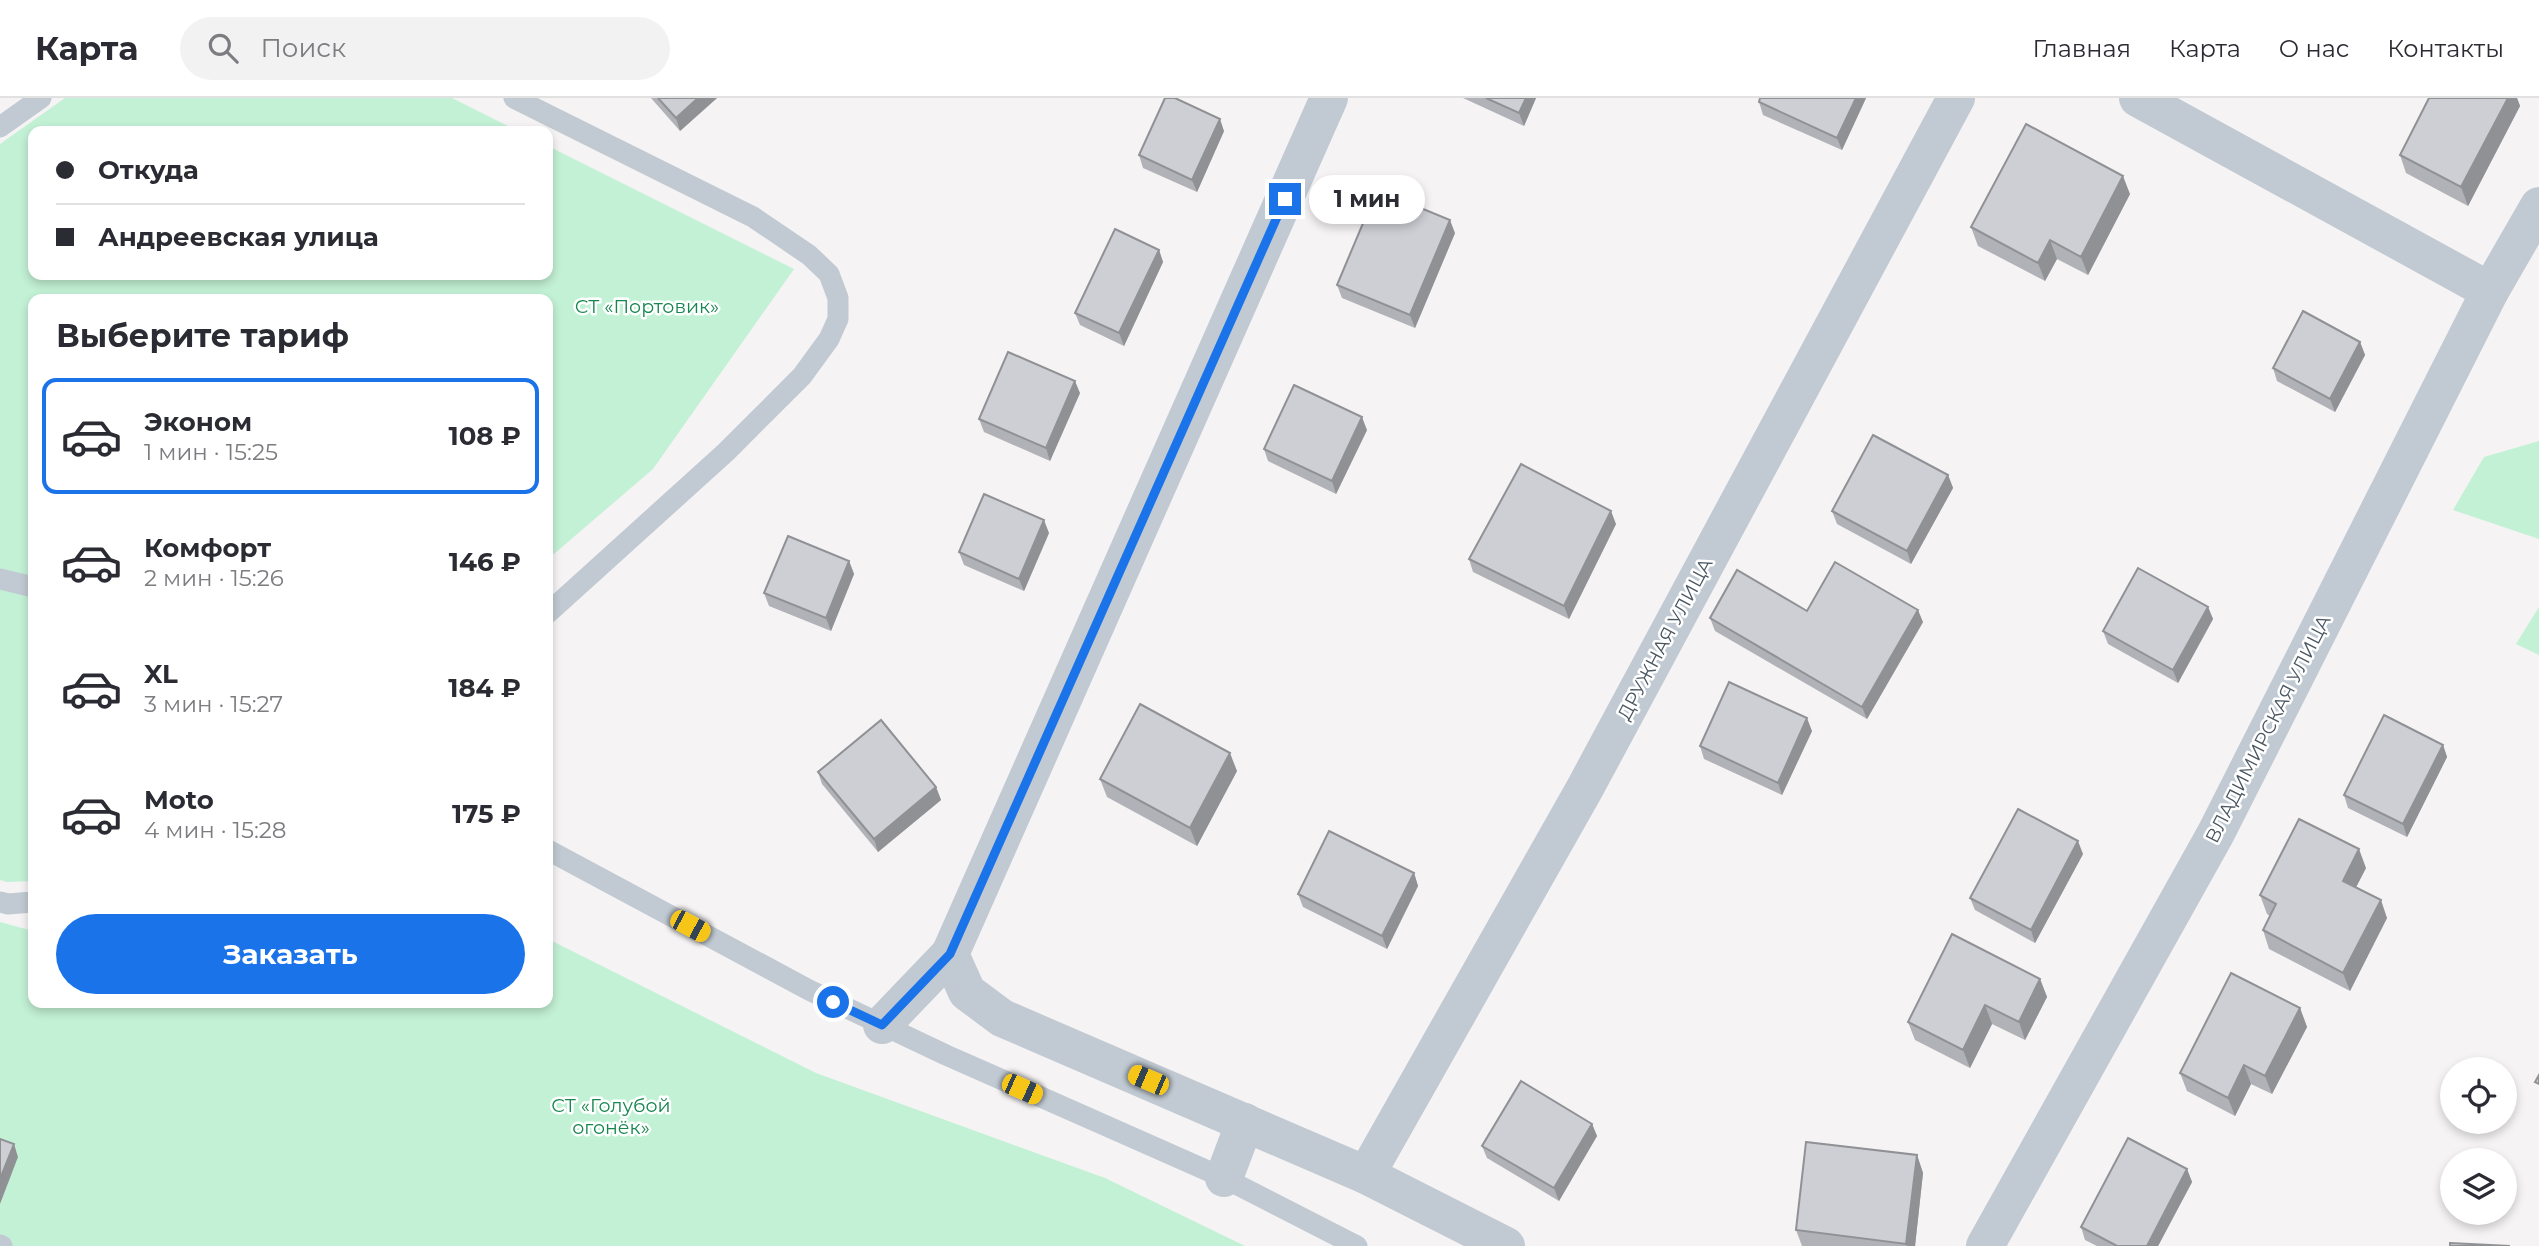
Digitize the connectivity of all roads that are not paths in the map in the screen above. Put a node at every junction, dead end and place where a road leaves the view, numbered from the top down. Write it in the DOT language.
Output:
graph roads {
  1 [pos="41,98"];
  2 [pos="514,98"];
  3 [pos="1329,98"];
  4 [pos="1956,98"];
  5 [pos="2138,98"];
  6 [pos="0,127"];
  7 [pos="2539,206"];
  8 [pos="2490,291"];
  9 [pos="0,579"];
  10 [pos="28,586"];
  11 [pos="553,608"];
  12 [pos="553,853"];
  13 [pos="0,902"];
  14 [pos="28,902"];
  15 [pos="950,954"];
  16 [pos="882,1025"];
  17 [pos="1245,1122"];
  18 [pos="1366,1175"];
  19 [pos="1224,1178"];
  20 [pos="1357,1246"];
  21 [pos="1506,1246"];
  22 [pos="1985,1246"];
  1 -- 6 [label="lane"];
  2 -- 11 [label="lane"];
  3 -- 15 [label="street"];
  4 -- 18 [label="street, ДРУЖНАЯ УЛИЦА"];
  5 -- 8 [label="street"];
  7 -- 8 [label="street, ВЛАДИМИРСКАЯ УЛИЦА"];
  8 -- 22 [label="street, ВЛАДИМИРСКАЯ УЛИЦА"];
  9 -- 10 [label="lane"];
  12 -- 16 [label="lane"];
  13 -- 14 [label="lane"];
  15 -- 16 [label="street"];
  15 -- 17 [label="street"];
  16 -- 19 [label="lane"];
  17 -- 18 [label="street"];
  17 -- 19 [label="street"];
  18 -- 21 [label="street"];
  19 -- 20 [label="lane"];
}
